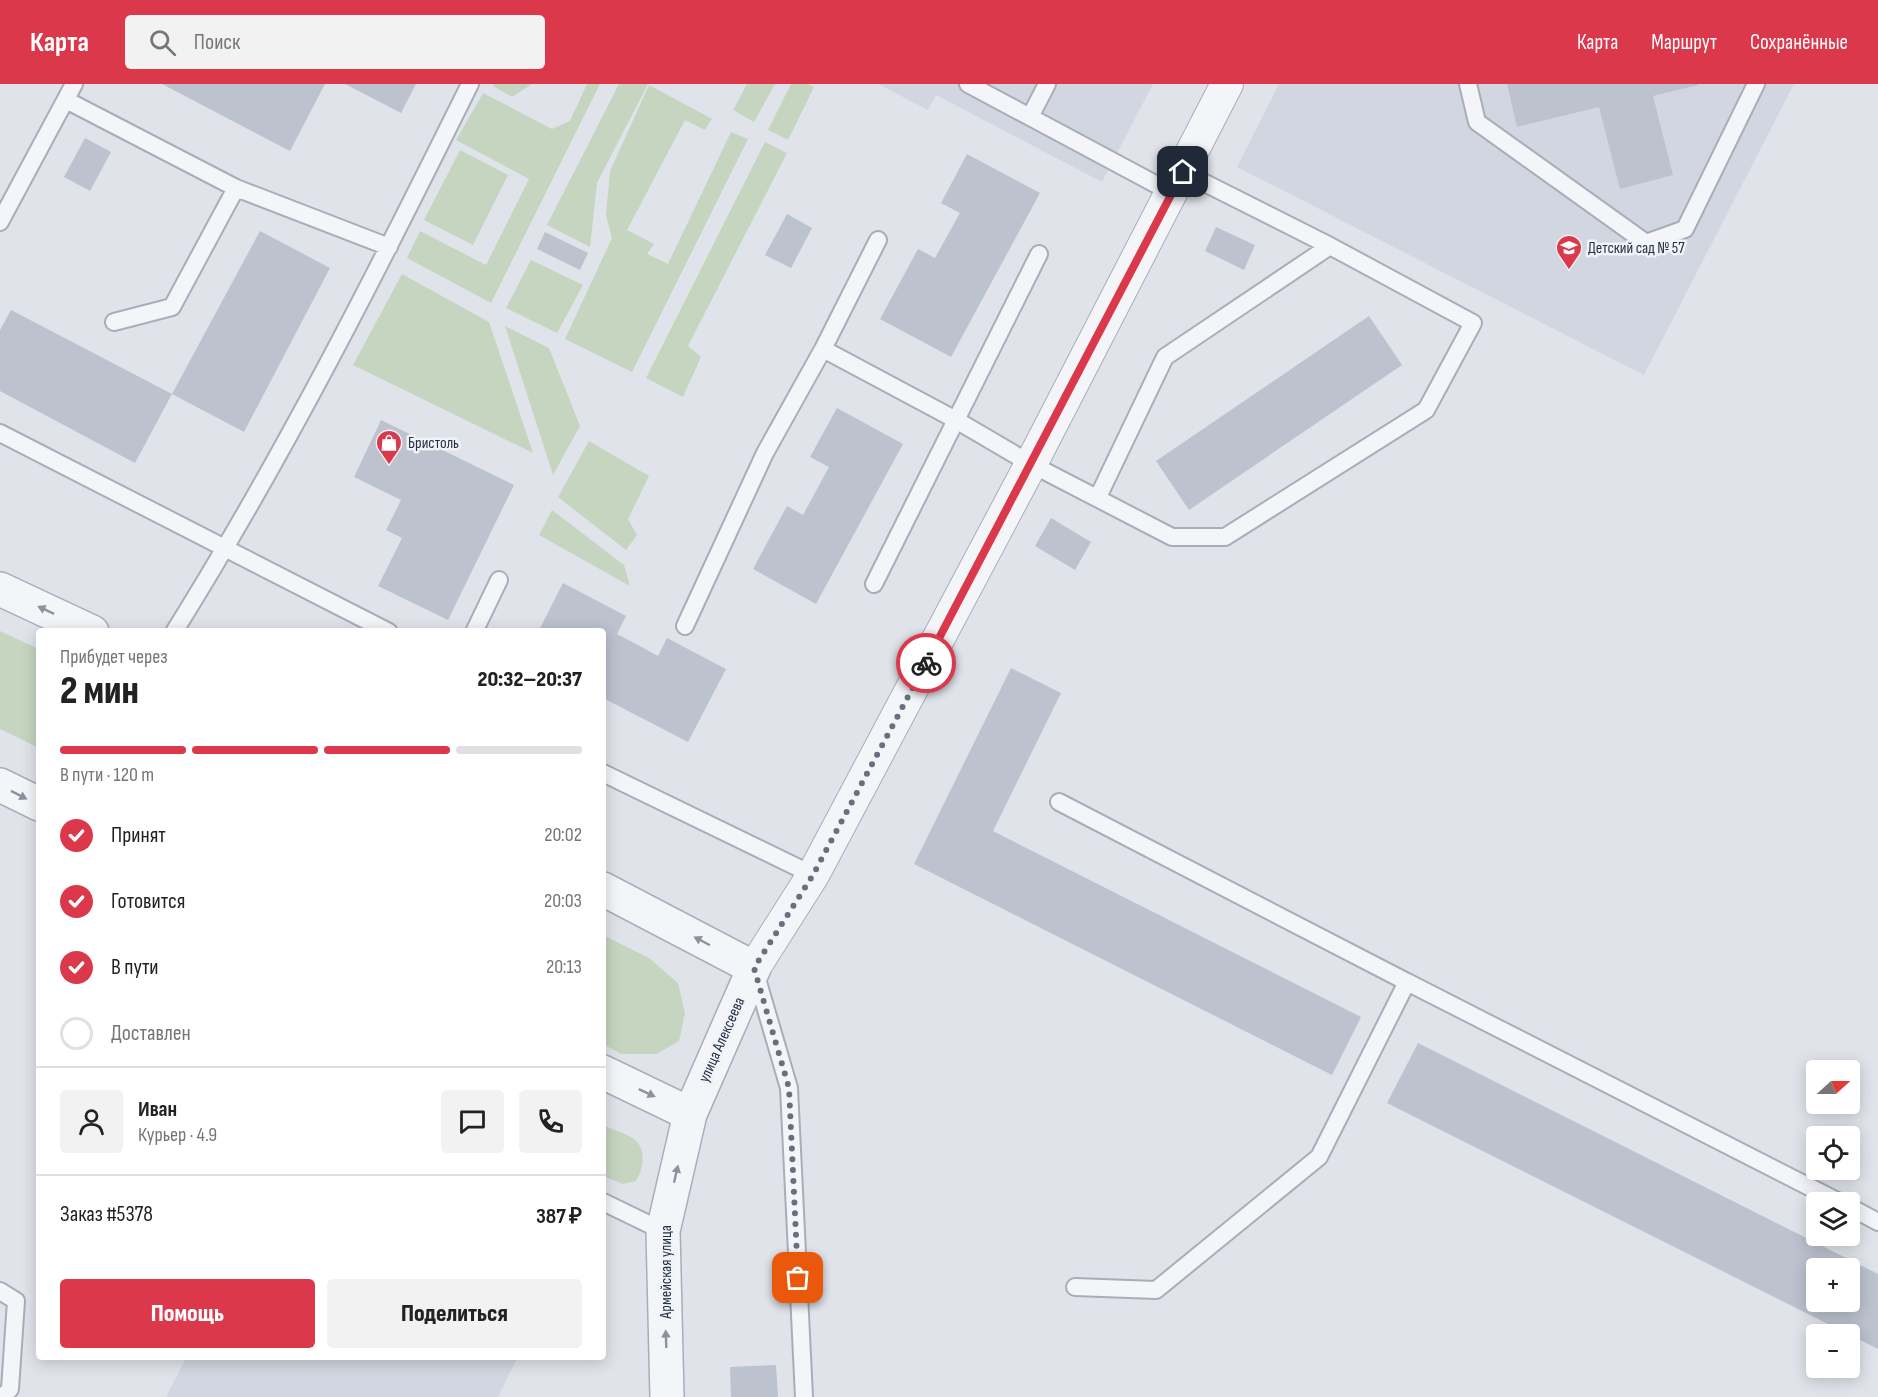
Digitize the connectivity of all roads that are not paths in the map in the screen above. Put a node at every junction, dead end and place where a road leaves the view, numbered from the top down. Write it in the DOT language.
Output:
graph roads {
  1 [pos="74,84"];
  2 [pos="470,84"];
  3 [pos="968,84"];
  4 [pos="1047,84"];
  5 [pos="1227,84"];
  6 [pos="1468,84"];
  7 [pos="1756,84"];
  8 [pos="66,100"];
  9 [pos="1030,117"];
  10 [pos="1178,182"];
  11 [pos="236,188"];
  12 [pos="0,222"];
  13 [pos="878,240"];
  14 [pos="1330,246"];
  15 [pos="389,247"];
  16 [pos="1039,254"];
  17 [pos="114,322"];
  18 [pos="823,349"];
  19 [pos="956,420"];
  20 [pos="0,433"];
  21 [pos="1032,464"];
  22 [pos="1098,497"];
  23 [pos="226,548"];
  24 [pos="499,579"];
  25 [pos="874,584"];
  26 [pos="0,589"];
  27 [pos="685,626"];
  28 [pos="83,628"];
  29 [pos="176,628"];
  30 [pos="381,628"];
  31 [pos="476,628"];
  32 [pos="606,774"];
  33 [pos="0,785"];
  34 [pos="1059,802"];
  35 [pos="36,803"];
  36 [pos="813,875"];
  37 [pos="606,891"];
  38 [pos="754,968"];
  39 [pos="1407,981"];
  40 [pos="606,1073"];
  41 [pos="690,1114"];
  42 [pos="1819,1192"];
  43 [pos="606,1203"];
  44 [pos="1860,1212"];
  45 [pos="1878,1222"];
  46 [pos="663,1231"];
  47 [pos="1075,1287"];
  48 [pos="0,1292"];
  49 [pos="3,1397"];
  50 [pos="667,1397"];
  51 [pos="804,1397"];
  1 -- 8 [label="lane"];
  2 -- 15 [label="lane"];
  3 -- 9 [label="lane"];
  4 -- 9 [label="lane"];
  5 -- 10 [label="street"];
  6 -- 7 [label="lane"];
  8 -- 11 [label="lane"];
  8 -- 12 [label="lane"];
  9 -- 10 [label="lane"];
  10 -- 14 [label="lane"];
  10 -- 21 [label="street"];
  11 -- 15 [label="lane"];
  11 -- 17 [label="lane"];
  13 -- 18 [label="lane"];
  14 -- 22 [label="lane"];
  14 -- 22 [label="lane"];
  15 -- 23 [label="lane"];
  16 -- 19 [label="lane"];
  18 -- 19 [label="lane"];
  18 -- 27 [label="lane"];
  19 -- 21 [label="lane"];
  19 -- 25 [label="lane"];
  20 -- 23 [label="lane"];
  21 -- 22 [label="lane"];
  21 -- 36 [label="street"];
  23 -- 29 [label="lane"];
  23 -- 30 [label="lane"];
  24 -- 31 [label="lane"];
  28 -- 26 [label="street, one-way"];
  32 -- 36 [label="lane"];
  33 -- 35 [label="street, one-way"];
  34 -- 39 [label="lane"];
  36 -- 38 [label="street"];
  38 -- 37 [label="street, one-way"];
  38 -- 41 [label="street, улица Алексеева"];
  38 -- 51 [label="lane"];
  39 -- 42 [label="lane"];
  39 -- 47 [label="lane"];
  40 -- 41 [label="street, one-way"];
  46 -- 41 [label="street, Армейская улица, one-way"];
  43 -- 46 [label="lane"];
  44 -- 45 [label="lane"];
  50 -- 46 [label="street, Армейская улица, one-way"];
  48 -- 49 [label="lane"];
}
